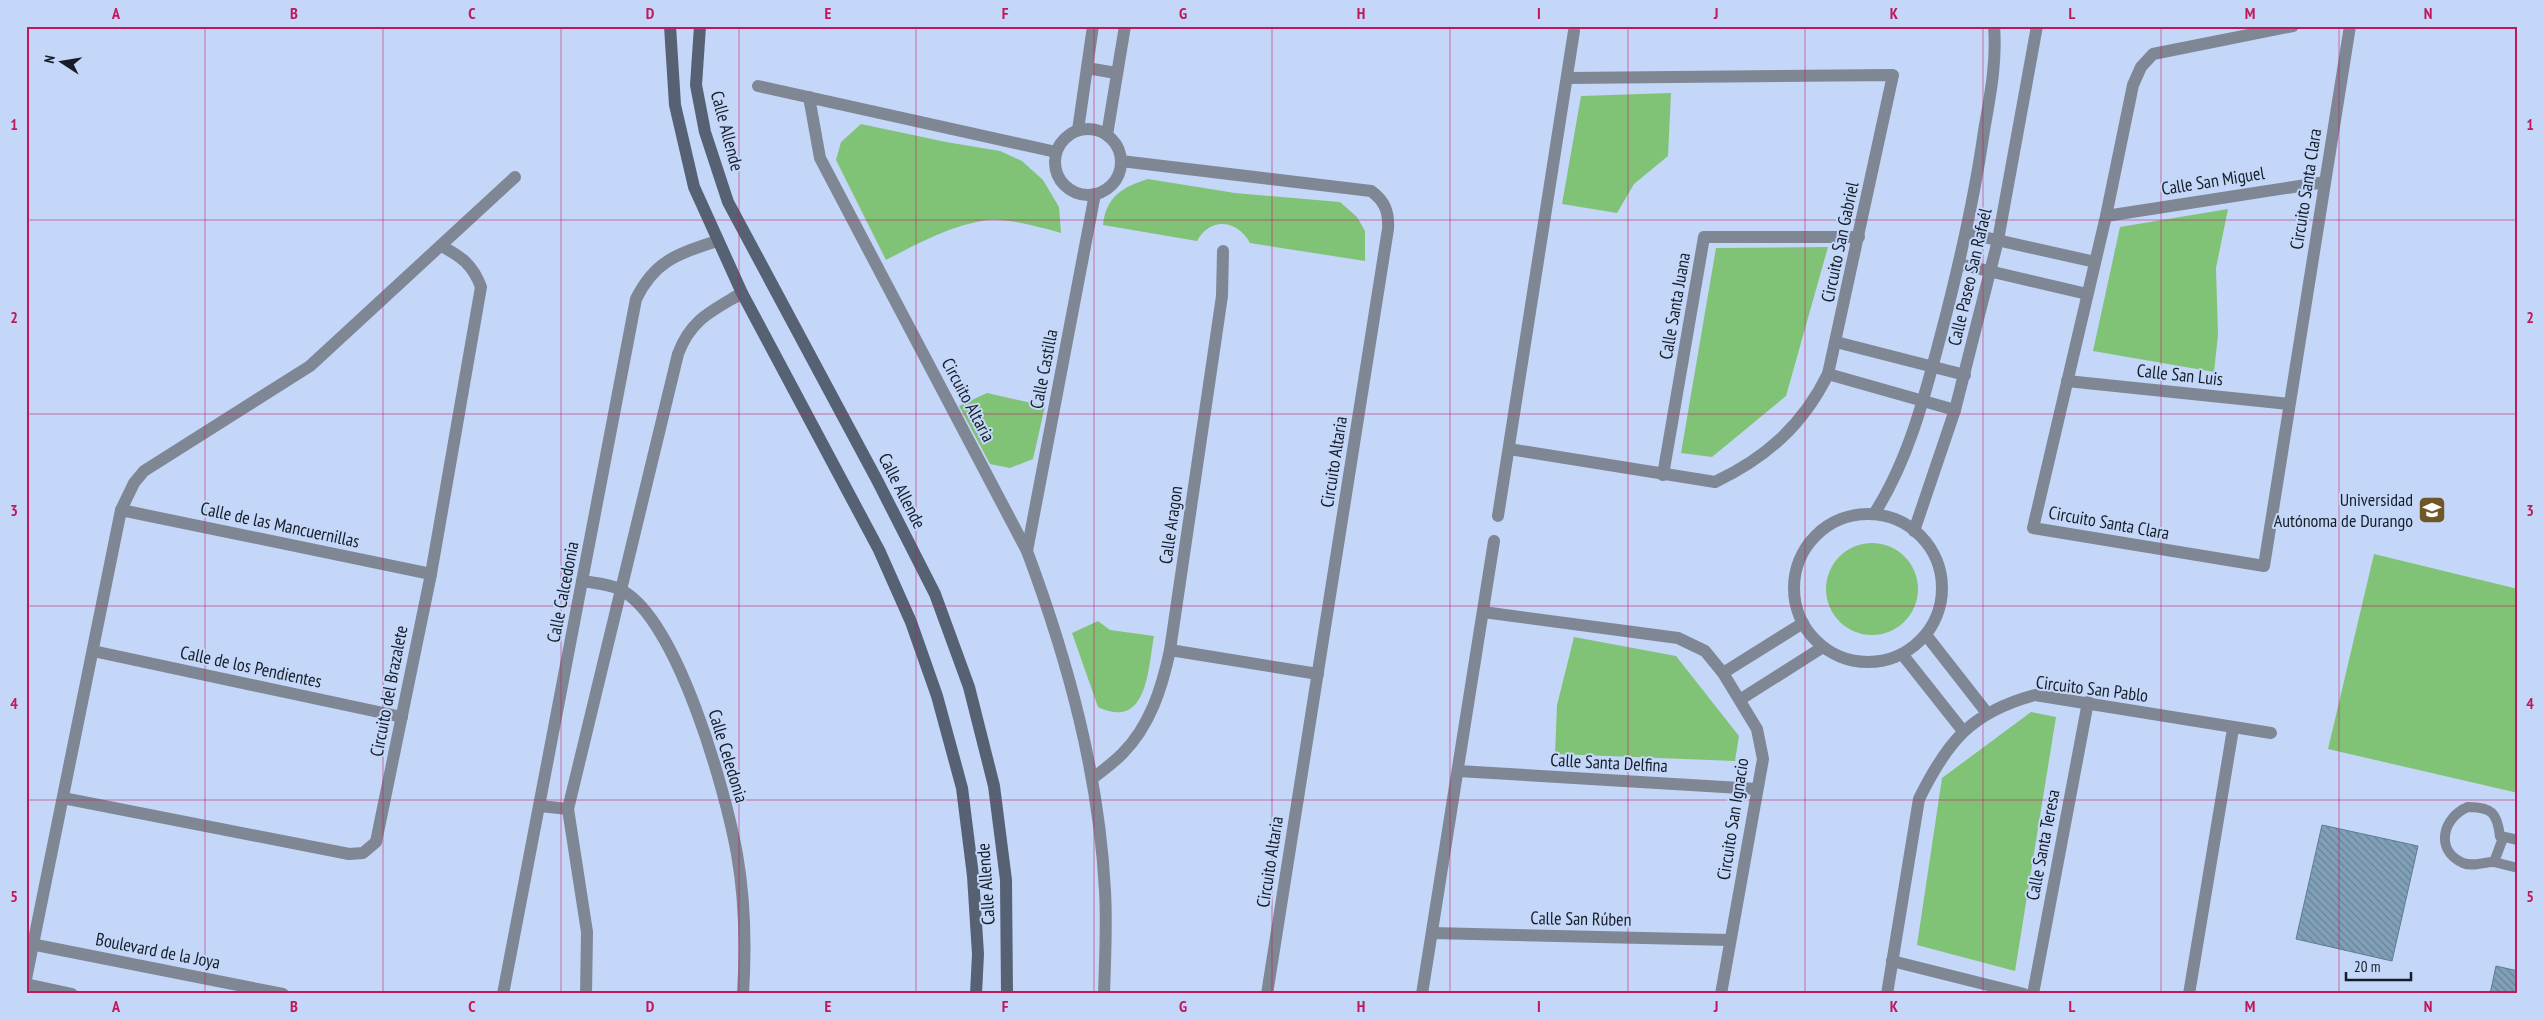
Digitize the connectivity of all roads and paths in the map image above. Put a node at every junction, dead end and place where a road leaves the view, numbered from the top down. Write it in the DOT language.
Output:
graph roads {
  1 [pos="670,26"];
  2 [pos="700,26"];
  3 [pos="1093,26"];
  4 [pos="1126,26"];
  5 [pos="1994,26"];
  6 [pos="2037,26"];
  7 [pos="2293,26"];
  8 [pos="2350,26"];
  9 [pos="1574,31"];
  10 [pos="1088,68"];
  11 [pos="1116,73"];
  12 [pos="1567,78"];
  13 [pos="758,86"];
  14 [pos="809,97"];
  15 [pos="1078,130"];
  16 [pos="1107,134"];
  17 [pos="1056,152"];
  18 [pos="1121,161"];
  19 [pos="515,178"];
  20 [pos="2325,182"];
  21 [pos="1095,194"];
  22 [pos="2106,216"];
  23 [pos="1966,233"];
  24 [pos="1859,237"];
  25 [pos="1998,240"];
  26 [pos="718,241"];
  27 [pos="441,246"];
  28 [pos="1223,251"];
  29 [pos="2095,262"];
  30 [pos="1959,264"];
  31 [pos="1990,271"];
  32 [pos="742,293"];
  33 [pos="2087,294"];
  34 [pos="1836,342"];
  35 [pos="1932,367"];
  36 [pos="1828,374"];
  37 [pos="1965,375"];
  38 [pos="2068,381"];
  39 [pos="1922,401"];
  40 [pos="2289,404"];
  41 [pos="1955,410"];
  42 [pos="1509,449"];
  43 [pos="1663,475"];
  44 [pos="121,510"];
  45 [pos="1874,514"];
  46 [pos="1498,516"];
  47 [pos="1914,531"];
  48 [pos="1494,541"];
  49 [pos="1028,551"];
  50 [pos="431,574"];
  51 [pos="582,581"];
  52 [pos="620,589"];
  53 [pos="1483,612"];
  54 [pos="1803,623"];
  55 [pos="1926,635"];
  56 [pos="1823,646"];
  57 [pos="1170,650"];
  58 [pos="93,651"];
  59 [pos="1902,654"];
  60 [pos="1723,673"];
  61 [pos="1318,674"];
  62 [pos="1741,699"];
  63 [pos="2088,702"];
  64 [pos="1987,713"];
  65 [pos="402,717"];
  66 [pos="2233,729"];
  67 [pos="1964,731"];
  68 [pos="2271,733"];
  69 [pos="1458,771"];
  70 [pos="1092,779"];
  71 [pos="1757,789"];
  72 [pos="63,798"];
  73 [pos="540,806"];
  74 [pos="568,809"];
  75 [pos="2500,836"];
  76 [pos="2518,840"];
  77 [pos="2494,862"];
  78 [pos="2518,868"];
  79 [pos="1432,933"];
  80 [pos="1730,940"];
  81 [pos="30,944"];
  82 [pos="1892,961"];
  83 [pos="26,979"];
  84 [pos="26,984"];
  85 [pos="72,994"];
  86 [pos="283,994"];
  87 [pos="503,994"];
  88 [pos="586,994"];
  89 [pos="743,994"];
  90 [pos="976,994"];
  91 [pos="1007,994"];
  92 [pos="1104,994"];
  93 [pos="1267,994"];
  94 [pos="1422,994"];
  95 [pos="1721,994"];
  96 [pos="1887,994"];
  97 [pos="2024,994"];
  98 [pos="2033,994"];
  99 [pos="2189,994"];
  1 -- 26 [label="street, Calle Allende"];
  2 -- 91 [label="street, Calle Allende"];
  3 -- 10 [label="street"];
  4 -- 11 [label="street"];
  5 -- 23 [label="street, Calle Paseo San Rafaél"];
  6 -- 25 [label="street, Calle Paseo San Rafaél"];
  7 -- 22 [label="street, Circuito Santa Clara"];
  8 -- 20 [label="street, Circuito Santa Clara"];
  9 -- 12 [label="street"];
  10 -- 11 [label="street"];
  10 -- 15 [label="street"];
  11 -- 16 [label="street"];
  12 -- 24 [label="street, Circuito San Gabriel"];
  12 -- 42 [label="street"];
  13 -- 14 [label="street"];
  14 -- 17 [label="street"];
  14 -- 49 [label="street, Circuito Altaria"];
  15 -- 16 [label="street"];
  15 -- 17 [label="street"];
  16 -- 18 [label="street"];
  17 -- 21 [label="street"];
  18 -- 21 [label="street"];
  18 -- 61 [label="street, Circuito Altaria"];
  19 -- 27 [label="street"];
  20 -- 22 [label="street, Calle San Miguel"];
  20 -- 40 [label="street, Circuito Santa Clara"];
  21 -- 49 [label="street, Calle Castilla"];
  22 -- 29 [label="street, Circuito Santa Clara"];
  23 -- 25 [label="street"];
  23 -- 30 [label="street, Calle Paseo San Rafaél"];
  24 -- 34 [label="street, Circuito San Gabriel"];
  24 -- 43 [label="street, Calle Santa Juana"];
  25 -- 29 [label="street"];
  25 -- 31 [label="street, Calle Paseo San Rafaél"];
  26 -- 32 [label="street, Calle Allende"];
  26 -- 51 [label="street, Calle Calcedonia"];
  27 -- 44 [label="street"];
  27 -- 50 [label="street, Circuito del Brazalete"];
  28 -- 57 [label="street, Calle Aragon"];
  29 -- 33 [label="street, Circuito Santa Clara"];
  30 -- 31 [label="street"];
  30 -- 35 [label="street, Calle Paseo San Rafaél"];
  31 -- 33 [label="street"];
  31 -- 37 [label="street, Calle Paseo San Rafaél"];
  32 -- 52 [label="street"];
  32 -- 90 [label="street, Calle Allende"];
  33 -- 38 [label="street, Circuito Santa Clara"];
  34 -- 35 [label="street"];
  34 -- 36 [label="street, Circuito San Gabriel"];
  35 -- 37 [label="street"];
  35 -- 39 [label="street, Calle Paseo San Rafaél"];
  36 -- 39 [label="street"];
  36 -- 43 [label="street, Circuito San Gabriel"];
  37 -- 41 [label="street, Calle Paseo San Rafaél"];
  38 -- 40 [label="street, Calle San Luis"];
  38 -- 40 [label="street, Circuito Santa Clara"];
  39 -- 41 [label="street"];
  39 -- 45 [label="street, Calle Paseo San Rafaél"];
  41 -- 47 [label="street, Calle Paseo San Rafaél"];
  42 -- 43 [label="street, Circuito San Gabriel"];
  42 -- 46 [label="street"];
  44 -- 50 [label="street, Calle de las Mancuernillas"];
  44 -- 58 [label="street"];
  45 -- 47 [label="street"];
  45 -- 54 [label="street"];
  47 -- 55 [label="street"];
  48 -- 53 [label="street"];
  49 -- 70 [label="street, Circuito Altaria"];
  50 -- 65 [label="street, Circuito del Brazalete"];
  51 -- 52 [label="street, Calle Celedonia"];
  51 -- 73 [label="street, Calle Calcedonia"];
  52 -- 74 [label="street"];
  52 -- 89 [label="street, Calle Celedonia"];
  53 -- 60 [label="street, Circuito San Ignacio"];
  53 -- 69 [label="street"];
  54 -- 56 [label="street"];
  54 -- 60 [label="street"];
  55 -- 59 [label="street"];
  55 -- 64 [label="street"];
  56 -- 59 [label="street"];
  56 -- 62 [label="street"];
  57 -- 61 [label="street"];
  57 -- 70 [label="street, Calle Aragon"];
  58 -- 65 [label="street, Calle de los Pendientes"];
  58 -- 72 [label="street"];
  59 -- 67 [label="street"];
  60 -- 62 [label="street, Circuito San Ignacio"];
  61 -- 93 [label="street, Circuito Altaria"];
  62 -- 71 [label="street, Circuito San Ignacio"];
  63 -- 64 [label="street, Circuito San Pablo"];
  63 -- 66 [label="street, Circuito San Pablo"];
  63 -- 98 [label="street, Calle Santa Teresa"];
  64 -- 67 [label="street, Circuito San Pablo"];
  65 -- 72 [label="street, Circuito del Brazalete"];
  66 -- 68 [label="street, Circuito San Pablo"];
  66 -- 99 [label="street"];
  67 -- 82 [label="street, Circuito San Pablo"];
  69 -- 71 [label="street, Calle Santa Delfina"];
  69 -- 79 [label="street"];
  70 -- 92 [label="street, Circuito Altaria"];
  71 -- 80 [label="street, Circuito San Ignacio"];
  72 -- 81 [label="street"];
  73 -- 74 [label="street"];
  73 -- 87 [label="street, Calle Calcedonia"];
  74 -- 88 [label="street"];
  75 -- 76 [label="lane"];
  75 -- 77 [label="lane"];
  75 -- 77 [label="lane"];
  77 -- 78 [label="lane"];
  79 -- 80 [label="street, Calle San Rúben"];
  79 -- 94 [label="street"];
  80 -- 95 [label="street, Circuito San Ignacio"];
  81 -- 83 [label="street"];
  81 -- 86 [label="street, Boulevard de la Joya"];
  82 -- 96 [label="street, Circuito San Pablo"];
  82 -- 97 [label="street"];
  84 -- 85 [label="street"];
}
